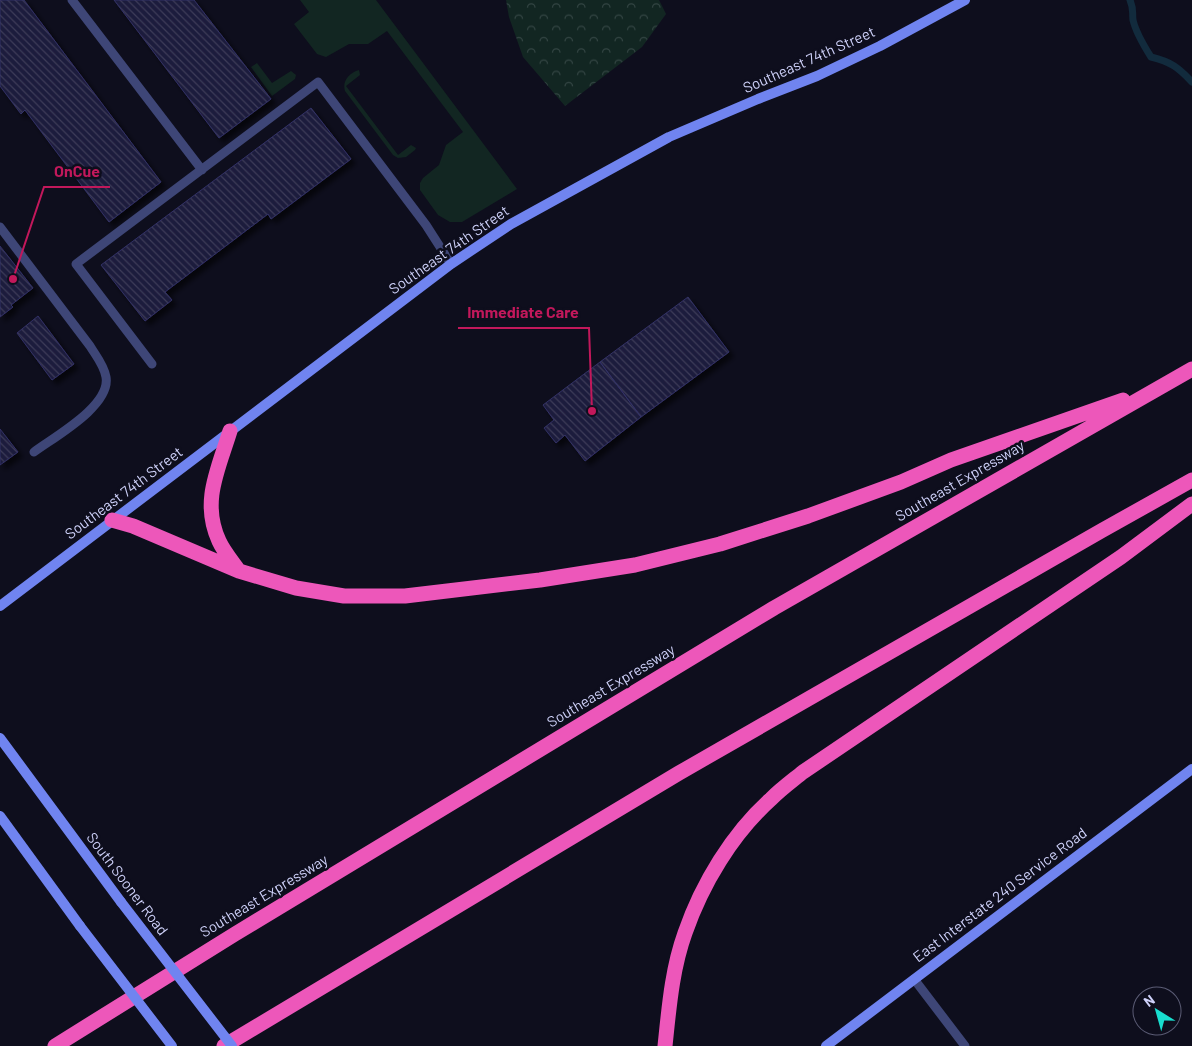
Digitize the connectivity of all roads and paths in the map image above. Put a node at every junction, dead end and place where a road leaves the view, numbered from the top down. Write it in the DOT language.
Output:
graph roads {
  1 [pos="72,0"];
  2 [pos="965,0"];
  3 [pos="202,170"];
  4 [pos="0,228"];
  5 [pos="451,264"];
  6 [pos="152,364"];
  7 [pos="1192,368"];
  8 [pos="1157,388"];
  9 [pos="230,431"];
  10 [pos="34,452"];
  11 [pos="1192,480"];
  12 [pos="1192,504"];
  13 [pos="112,520"];
  14 [pos="239,571"];
  15 [pos="0,606"];
  16 [pos="0,738"];
  17 [pos="1192,769"];
  18 [pos="0,816"];
  19 [pos="914,979"];
  20 [pos="55,1046"];
  21 [pos="172,1046"];
  22 [pos="224,1046"];
  23 [pos="232,1046"];
  24 [pos="665,1046"];
  25 [pos="826,1046"];
  26 [pos="965,1046"];
  1 -- 3 [label="lane"];
  2 -- 5 [label="main road, Southeast 74th Street"];
  3 -- 5 [label="lane"];
  3 -- 6 [label="lane"];
  4 -- 10 [label="lane"];
  5 -- 9 [label="main road, Southeast 74th Street"];
  7 -- 8 [label="highway, Southeast Expressway"];
  8 -- 14 [label="highway"];
  8 -- 20 [label="highway, Southeast Expressway"];
  9 -- 13 [label="main road, Southeast 74th Street"];
  9 -- 14 [label="highway"];
  11 -- 22 [label="highway"];
  12 -- 24 [label="highway"];
  13 -- 14 [label="highway"];
  13 -- 15 [label="main road, Southeast 74th Street"];
  16 -- 23 [label="main road, South Sooner Road, bridge"];
  17 -- 19 [label="main road, East Interstate 240 Service Road"];
  18 -- 21 [label="main road, bridge"];
  19 -- 25 [label="main road, East Interstate 240 Service Road"];
  19 -- 26 [label="lane"];
}
